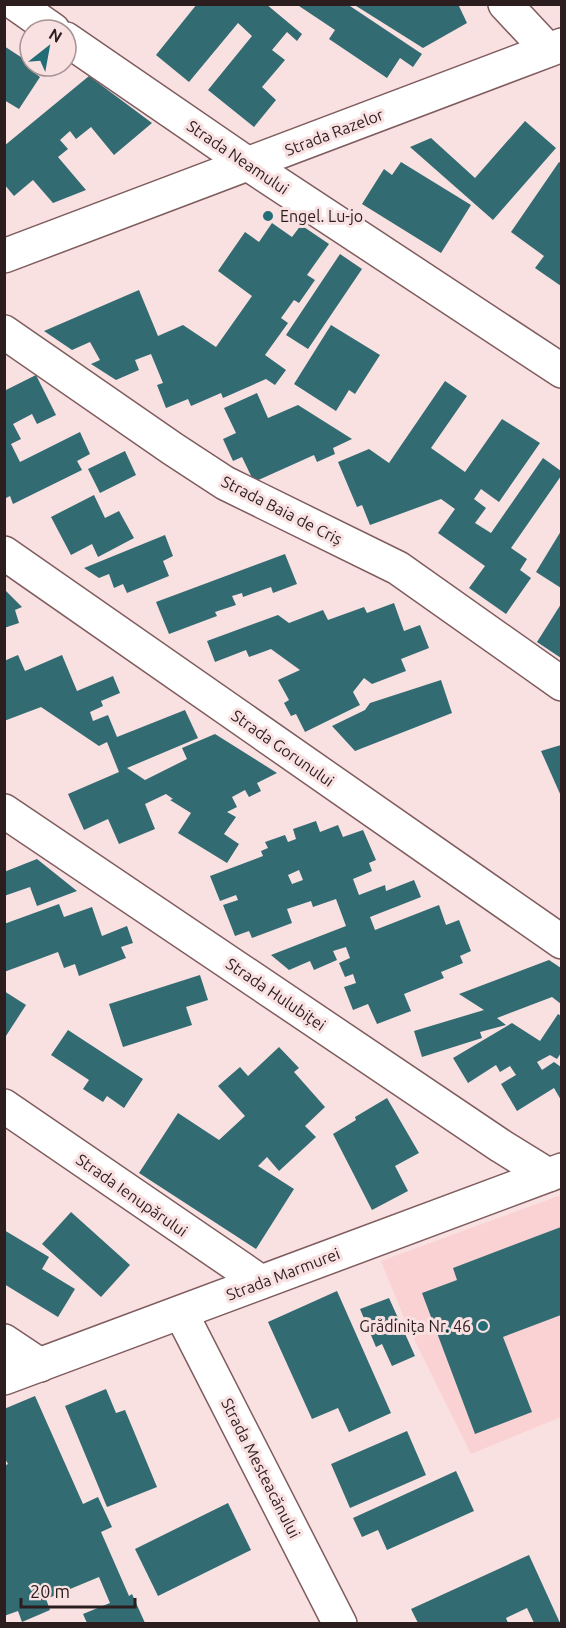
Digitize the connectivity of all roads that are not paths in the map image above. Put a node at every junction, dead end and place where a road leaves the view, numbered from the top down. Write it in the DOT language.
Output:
graph roads {
  1 [pos="16,4"];
  2 [pos="505,4"];
  3 [pos="36,18"];
  4 [pos="78,47"];
  5 [pos="555,48"];
  6 [pos="248,164"];
  7 [pos="4,256"];
  8 [pos="4,332"];
  9 [pos="561,371"];
  10 [pos="4,553"];
  11 [pos="561,684"];
  12 [pos="4,811"];
  13 [pos="561,942"];
  14 [pos="4,1106"];
  15 [pos="555,1172"];
  16 [pos="261,1282"];
  17 [pos="181,1313"];
  18 [pos="4,1341"];
  19 [pos="40,1365"];
  20 [pos="4,1378"];
  21 [pos="340,1623"];
  1 -- 3 [label="street"];
  2 -- 5 [label="street"];
  4 -- 6 [label="street, Strada Neamului"];
  5 -- 6 [label="street, Strada Razelor"];
  6 -- 7 [label="street, Strada Razelor"];
  6 -- 9 [label="street, Strada Neamului"];
  8 -- 11 [label="street, Strada Baia de Criș"];
  10 -- 13 [label="street, Strada Gorunului"];
  12 -- 15 [label="street, Strada Hulubiței"];
  14 -- 16 [label="street, Strada Ienupărului"];
  15 -- 16 [label="street, Strada Marmurei"];
  16 -- 17 [label="street, Strada Marmurei"];
  17 -- 19 [label="street, Strada Marmurei"];
  17 -- 21 [label="street, Strada Mesteacănului"];
  18 -- 19 [label="street"];
  19 -- 20 [label="street, Strada Marmurei"];
}
